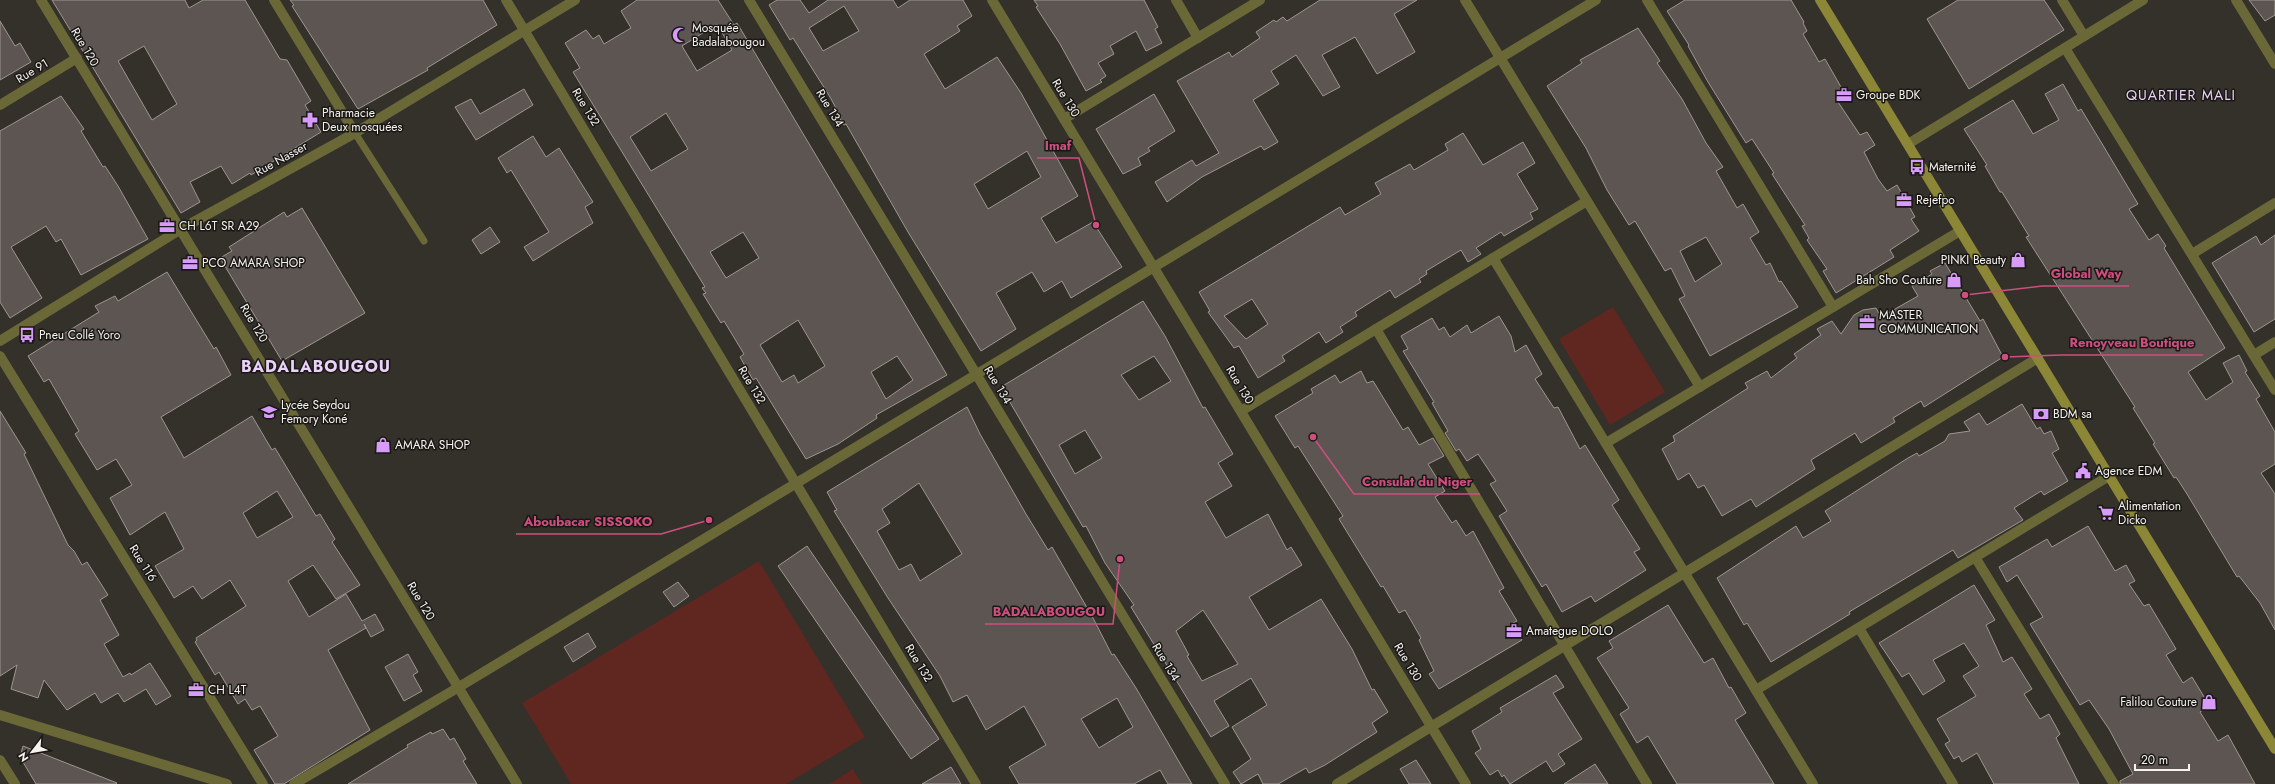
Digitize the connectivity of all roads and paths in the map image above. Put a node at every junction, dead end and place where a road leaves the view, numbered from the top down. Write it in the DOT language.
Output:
graph roads {
  1 [pos="41,0"];
  2 [pos="274,0"];
  3 [pos="506,0"];
  4 [pos="575,0"];
  5 [pos="748,0"];
  6 [pos="992,0"];
  7 [pos="1176,0"];
  8 [pos="1260,0"];
  9 [pos="1465,0"];
  10 [pos="1596,0"];
  11 [pos="1647,0"];
  12 [pos="1820,0"];
  13 [pos="2062,0"];
  14 [pos="2143,0"];
  15 [pos="2236,0"];
  16 [pos="524,30"];
  17 [pos="2084,36"];
  18 [pos="1198,38"];
  19 [pos="2065,48"];
  20 [pos="77,58"];
  21 [pos="1500,58"];
  22 [pos="2275,64"];
  23 [pos="0,105"];
  24 [pos="1064,119"];
  25 [pos="355,133"];
  26 [pos="1908,144"];
  27 [pos="1587,201"];
  28 [pos="2275,203"];
  29 [pos="181,229"];
  30 [pos="1960,231"];
  31 [pos="424,241"];
  32 [pos="2192,254"];
  33 [pos="1493,258"];
  34 [pos="1154,267"];
  35 [pos="1833,307"];
  36 [pos="1376,329"];
  37 [pos="0,341"];
  38 [pos="2275,342"];
  39 [pos="2254,355"];
  40 [pos="0,356"];
  41 [pos="2038,358"];
  42 [pos="976,375"];
  43 [pos="1700,387"];
  44 [pos="2275,390"];
  45 [pos="1241,411"];
  46 [pos="1606,443"];
  47 [pos="2109,476"];
  48 [pos="796,484"];
  49 [pos="1975,557"];
  50 [pos="1685,573"];
  51 [pos="1859,628"];
  52 [pos="1563,646"];
  53 [pos="459,687"];
  54 [pos="1756,690"];
  55 [pos="0,715"];
  56 [pos="1432,726"];
  57 [pos="2272,742"];
  58 [pos="2275,750"];
  59 [pos="0,760"];
  60 [pos="15,784"];
  61 [pos="227,784"];
  62 [pos="263,784"];
  63 [pos="294,784"];
  64 [pos="518,784"];
  65 [pos="976,784"];
  66 [pos="1225,784"];
  67 [pos="1337,784"];
  68 [pos="1466,784"];
  69 [pos="1647,784"];
  70 [pos="1813,784"];
  71 [pos="1953,784"];
  72 [pos="2114,784"];
  1 -- 20 [label="street, Rue 120"];
  2 -- 25 [label="street"];
  3 -- 16 [label="street, Rue 132"];
  4 -- 16 [label="street, Rue Nasser"];
  5 -- 42 [label="street, Rue 134"];
  6 -- 24 [label="street, Rue 130"];
  7 -- 18 [label="street"];
  8 -- 18 [label="street"];
  9 -- 21 [label="street"];
  10 -- 21 [label="street"];
  11 -- 35 [label="street"];
  12 -- 26 [label="main road"];
  13 -- 17 [label="street"];
  14 -- 17 [label="street"];
  15 -- 22 [label="street"];
  16 -- 25 [label="street, Rue Nasser"];
  16 -- 48 [label="street, Rue 132"];
  17 -- 19 [label="street"];
  18 -- 24 [label="street"];
  19 -- 26 [label="street"];
  19 -- 32 [label="street"];
  20 -- 23 [label="street, Rue 91"];
  20 -- 29 [label="street, Rue 120"];
  21 -- 27 [label="street"];
  21 -- 34 [label="street"];
  24 -- 34 [label="street, Rue 130"];
  25 -- 29 [label="street, Rue Nasser"];
  25 -- 31 [label="lane"];
  26 -- 30 [label="main road"];
  27 -- 33 [label="street"];
  27 -- 43 [label="street"];
  28 -- 32 [label="street"];
  29 -- 37 [label="street, Rue Nasser"];
  29 -- 53 [label="street, Rue 120"];
  30 -- 35 [label="street"];
  30 -- 41 [label="main road"];
  32 -- 39 [label="street"];
  33 -- 36 [label="street"];
  33 -- 46 [label="street"];
  34 -- 42 [label="street"];
  34 -- 45 [label="street, Rue 130"];
  35 -- 43 [label="street"];
  36 -- 45 [label="street"];
  36 -- 52 [label="street"];
  38 -- 39 [label="street"];
  39 -- 44 [label="street"];
  40 -- 62 [label="street, Rue 116"];
  41 -- 47 [label="main road"];
  41 -- 50 [label="street"];
  42 -- 48 [label="street"];
  42 -- 66 [label="street, Rue 134"];
  43 -- 46 [label="street"];
  45 -- 56 [label="street, Rue 130"];
  46 -- 50 [label="street"];
  47 -- 49 [label="street"];
  47 -- 57 [label="main road"];
  48 -- 53 [label="street"];
  48 -- 65 [label="street, Rue 132"];
  49 -- 51 [label="street"];
  49 -- 72 [label="street"];
  50 -- 52 [label="street"];
  50 -- 54 [label="street"];
  51 -- 54 [label="street"];
  51 -- 71 [label="street"];
  52 -- 56 [label="street"];
  52 -- 69 [label="street"];
  53 -- 63 [label="street"];
  53 -- 64 [label="street, Rue 120"];
  54 -- 70 [label="street"];
  55 -- 61 [label="street"];
  56 -- 67 [label="street"];
  56 -- 68 [label="street, Rue 130"];
  57 -- 58 [label="main road"];
  59 -- 60 [label="street"];
}
